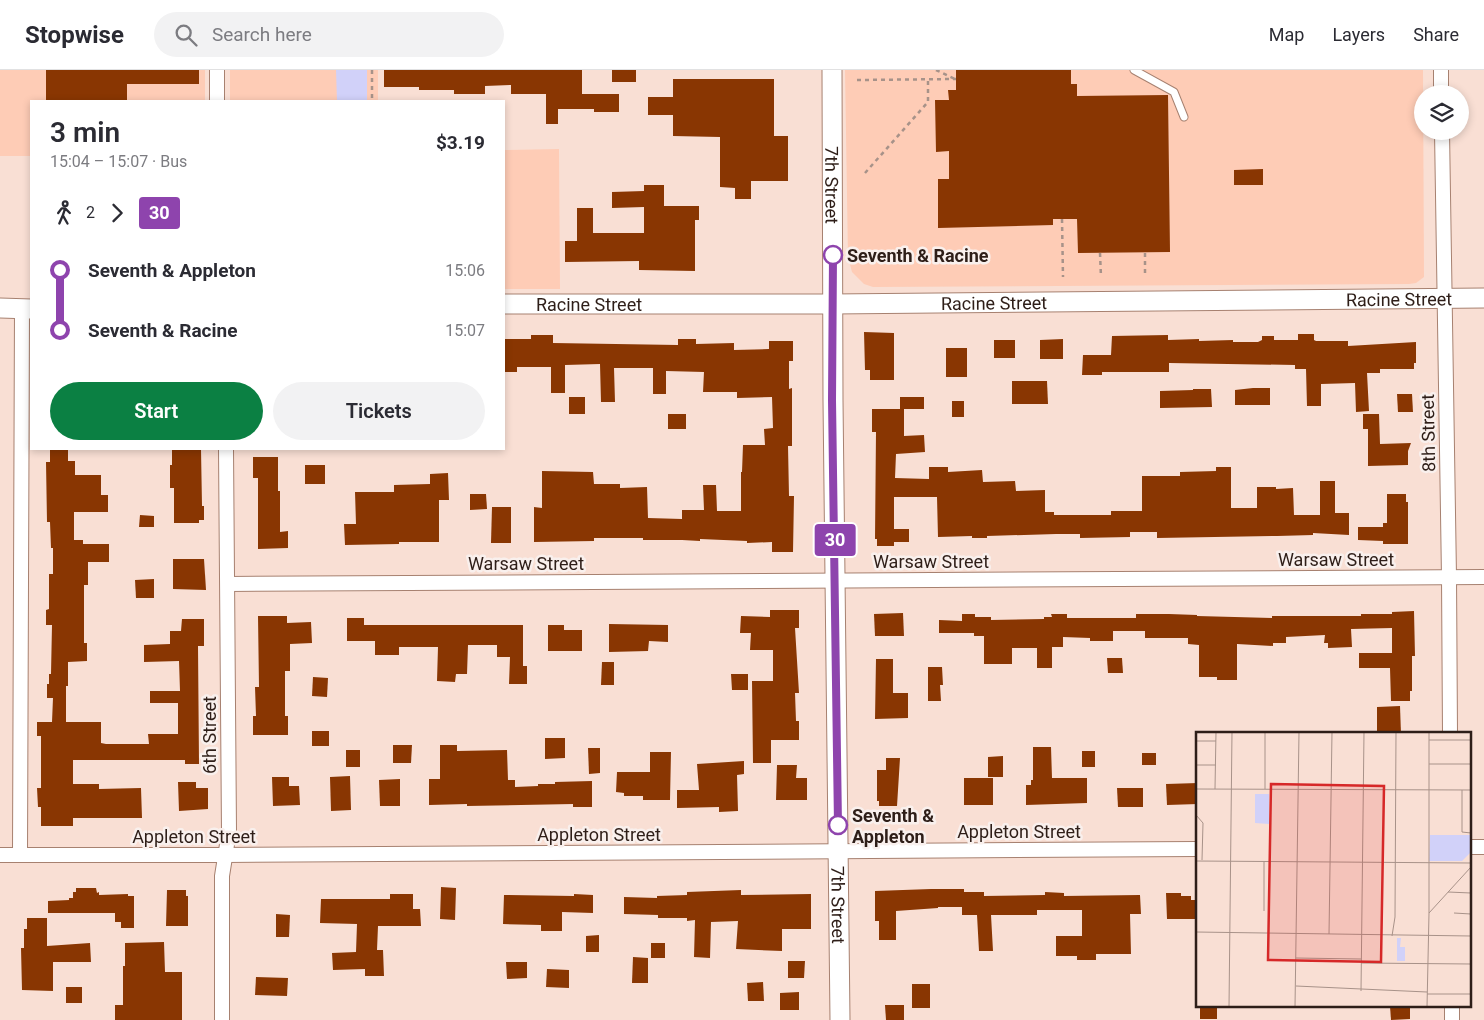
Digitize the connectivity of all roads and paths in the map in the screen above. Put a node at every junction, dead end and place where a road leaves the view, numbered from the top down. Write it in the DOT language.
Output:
graph roads {
  1 [pos="217,70"];
  2 [pos="372,70"];
  3 [pos="832,70"];
  4 [pos="936,70"];
  5 [pos="1134,70"];
  6 [pos="1441,70"];
  7 [pos="857,80"];
  8 [pos="928,80"];
  9 [pos="1441,85"];
  10 [pos="217,100"];
  11 [pos="372,100"];
  12 [pos="1184,117"];
  13 [pos="1442,140"];
  14 [pos="865,173"];
  15 [pos="1062,219"];
  16 [pos="1100,253"];
  17 [pos="1145,253"];
  18 [pos="1063,277"];
  19 [pos="1101,277"];
  20 [pos="1145,277"];
  21 [pos="1444,298"];
  22 [pos="1484,298"];
  23 [pos="505,304"];
  24 [pos="832,304"];
  25 [pos="0,308"];
  26 [pos="26,309"];
  27 [pos="226,450"];
  28 [pos="1449,577"];
  29 [pos="1484,577"];
  30 [pos="835,581"];
  31 [pos="228,584"];
  32 [pos="1450,732"];
  33 [pos="1196,849"];
  34 [pos="838,852"];
  35 [pos="20,854"];
  36 [pos="0,855"];
  37 [pos="225,855"];
  38 [pos="222,1020"];
  39 [pos="840,1020"];
  1 -- 10 [label="street"];
  2 -- 11 [label="path"];
  3 -- 24 [label="main road, 7th Street"];
  4 -- 8 [label="path"];
  5 -- 12 [label="lane"];
  6 -- 9 [label="street"];
  7 -- 8 [label="path"];
  8 -- 14 [label="path"];
  13 -- 21 [label="street, 8th Street"];
  15 -- 18 [label="path"];
  16 -- 19 [label="path"];
  17 -- 20 [label="path"];
  21 -- 22 [label="main road, Racine Street"];
  21 -- 24 [label="main road, Racine Street"];
  21 -- 28 [label="street, 8th Street"];
  23 -- 24 [label="main road, Racine Street"];
  24 -- 30 [label="main road, 7th Street"];
  25 -- 26 [label="main road"];
  26 -- 35 [label="street"];
  27 -- 31 [label="street, 6th Street"];
  28 -- 29 [label="street, Warsaw Street"];
  28 -- 30 [label="street, Warsaw Street"];
  28 -- 32 [label="street, 8th Street"];
  30 -- 31 [label="street, Warsaw Street"];
  30 -- 34 [label="main road, 7th Street"];
  31 -- 37 [label="street, 6th Street"];
  33 -- 34 [label="street, Appleton Street"];
  34 -- 37 [label="street, Appleton Street"];
  34 -- 39 [label="main road, 7th Street"];
  35 -- 36 [label="street, Appleton Street"];
  35 -- 37 [label="street, Appleton Street"];
  37 -- 38 [label="street, 6th Street"];
}
